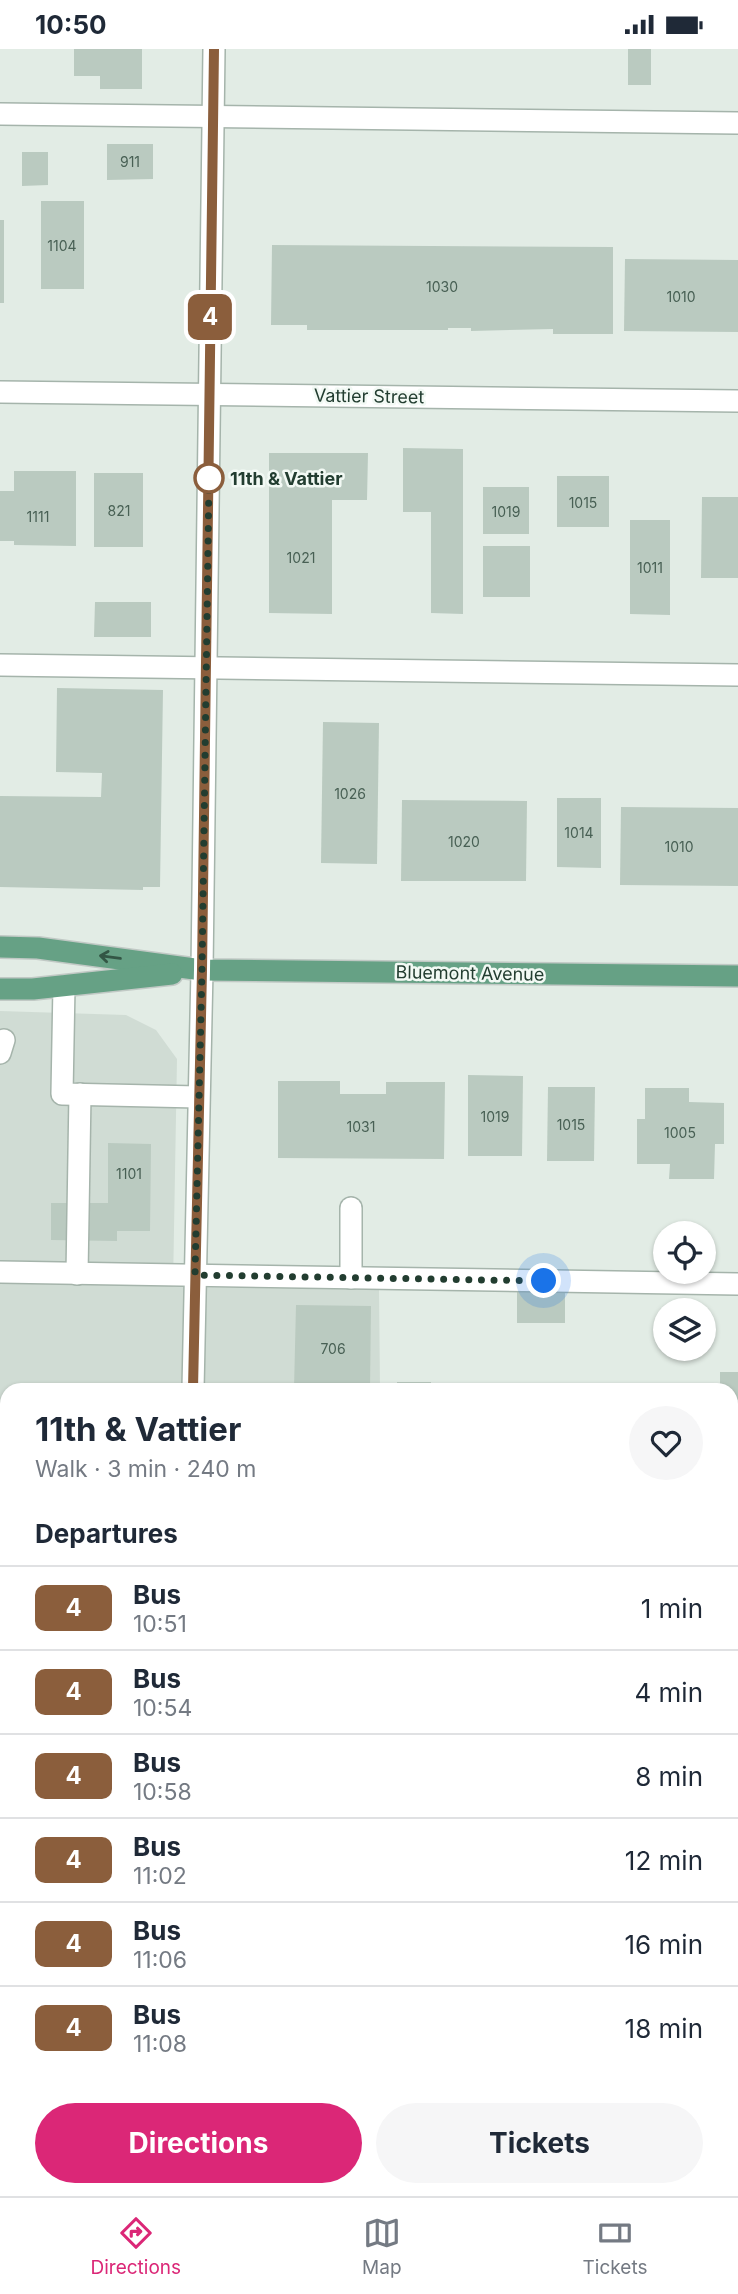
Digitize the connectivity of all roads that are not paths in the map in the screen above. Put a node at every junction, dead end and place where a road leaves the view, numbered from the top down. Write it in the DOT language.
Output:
graph roads {
  1 [pos="214,49"];
  2 [pos="0,114"];
  3 [pos="213,118"];
  4 [pos="738,123"];
  5 [pos="0,392"];
  6 [pos="210,394"];
  7 [pos="738,401"];
  8 [pos="0,665"];
  9 [pos="206,668"];
  10 [pos="738,675"];
  11 [pos="0,947"];
  12 [pos="202,970"];
  13 [pos="738,976"];
  14 [pos="64,986"];
  15 [pos="0,989"];
  16 [pos="80,1094"];
  17 [pos="198,1097"];
  18 [pos="351,1208"];
  19 [pos="0,1272"];
  20 [pos="77,1274"];
  21 [pos="195,1275"];
  22 [pos="351,1278"];
  23 [pos="738,1284"];
  24 [pos="193,1383"];
  1 -- 3 [label="street"];
  2 -- 3 [label="street"];
  3 -- 4 [label="street"];
  3 -- 6 [label="street"];
  5 -- 6 [label="street, Vattier Street"];
  6 -- 7 [label="street, Vattier Street"];
  6 -- 9 [label="street"];
  8 -- 9 [label="street"];
  9 -- 10 [label="street"];
  9 -- 12 [label="street"];
  12 -- 11 [label="main road, Bluemont Avenue, one-way"];
  12 -- 13 [label="main road, Bluemont Avenue"];
  12 -- 14 [label="main road, Bluemont Avenue"];
  12 -- 17 [label="street"];
  14 -- 15 [label="main road, Bluemont Avenue"];
  14 -- 16 [label="street"];
  16 -- 17 [label="street"];
  16 -- 20 [label="street"];
  17 -- 21 [label="street"];
  18 -- 22 [label="street"];
  19 -- 20 [label="street"];
  20 -- 21 [label="street"];
  21 -- 22 [label="street"];
  21 -- 24 [label="street"];
  22 -- 23 [label="street"];
}
